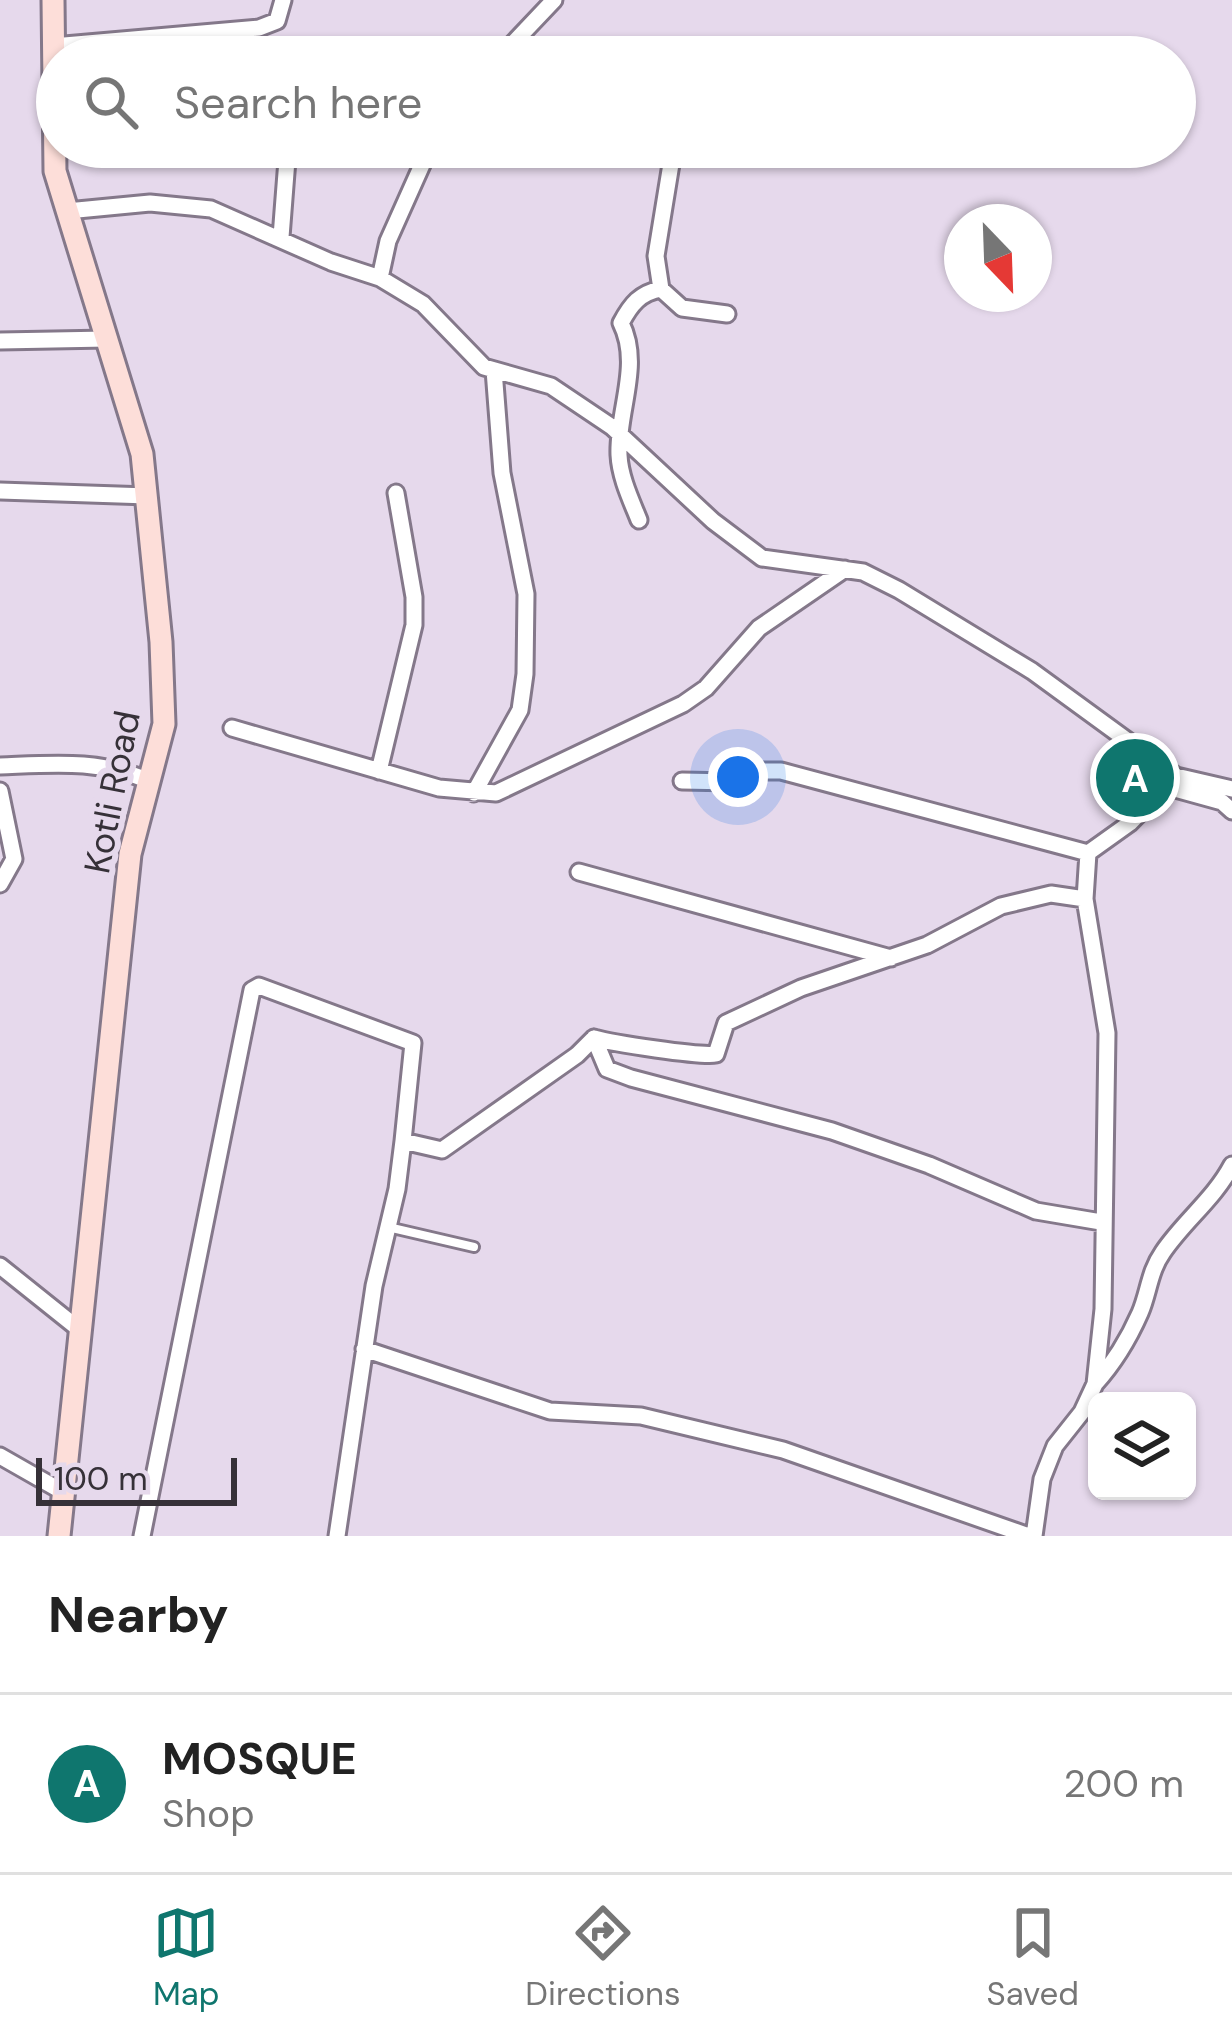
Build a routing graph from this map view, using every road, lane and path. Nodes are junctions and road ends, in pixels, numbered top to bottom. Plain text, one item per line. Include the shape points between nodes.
1 (53, 0) edge
2 (283, 0) edge
3 (554, 0) edge
4 (53, 36) edge
5 (161, 36) edge
6 (521, 36) edge
7 (55, 168) edge
8 (286, 168) edge
9 (421, 168) edge
10 (670, 168) edge
11 (67, 211) junction
12 (281, 238) junction
13 (380, 278) junction
14 (661, 289) junction
15 (728, 314) dead end
16 (106, 339) junction
17 (0, 341) edge
18 (494, 370) junction
19 (622, 436) junction
20 (0, 491) edge
21 (396, 493) dead end
22 (148, 496) junction
23 (639, 520) dead end
24 (845, 569) junction
25 (232, 728) dead end
26 (0, 766) edge
27 (379, 771) junction
28 (149, 781) junction
29 (682, 781) dead end
30 (1170, 781) junction
31 (1232, 789) edge
32 (0, 791) edge
33 (474, 793) junction
34 (1232, 811) edge
35 (1088, 853) junction
36 (579, 872) dead end
37 (0, 884) edge
38 (1085, 899) junction
39 (893, 958) junction
40 (594, 1038) junction
41 (403, 1141) junction
42 (1232, 1165) edge
43 (1101, 1222) junction
44 (388, 1228) junction
45 (474, 1247) dead end
46 (0, 1266) edge
47 (80, 1330) junction
48 (364, 1349) junction
49 (1095, 1384) junction
50 (0, 1456) edge
51 (63, 1492) junction
52 (59, 1536) edge
53 (142, 1536) edge
54 (337, 1536) edge
55 (1031, 1536) edge

1 - 4 main road, Kotli Road
2 - 5 street via 269,26
3 - 6 street
7 - 11 main road, Kotli Road
8 - 12 street
9 - 13 street
10 - 14 street via 656,256
11 - 12 street via 178,204
11 - 16 main road, Kotli Road
12 - 13 street
13 - 18 street via 423,304
14 - 15 street via 682,308
14 - 19 street via 633,302 621,323 631,365
16 - 17 street
16 - 22 main road, Kotli Road
18 - 19 street via 551,386
18 - 33 street via 502,473 526,594 526,674 520,710
19 - 23 street via 619,463
19 - 24 street via 762,558
20 - 22 street
21 - 27 street via 414,625
22 - 28 main road, Kotli Road via 164,724
24 - 30 street via 898,590 1032,671
24 - 33 street via 759,628 683,704 496,793
25 - 27 street
26 - 28 street via 85,764
27 - 33 street
28 - 47 main road, Kotli Road via 130,854
29 - 35 street via 733,782 771,769
30 - 31 street
30 - 34 street
30 - 35 street
32 - 37 street via 14,859
35 - 38 street
36 - 39 street
38 - 39 street via 1051,893 1001,906
38 - 43 street via 1107,1033
39 - 40 street via 725,1023 716,1054
40 - 41 street via 442,1150
40 - 43 street via 607,1069 832,1131 1036,1211
41 - 44 street
41 - 53 street via 413,1043 252,990
42 - 49 street via 1164,1250 1142,1310
43 - 49 street
44 - 45 lane
44 - 48 street
46 - 47 street
47 - 51 main road, Kotli Road
48 - 54 street
48 - 55 street via 550,1411 641,1416 783,1450
49 - 55 street via 1055,1446
50 - 51 street
51 - 52 main road, Kotli Road

